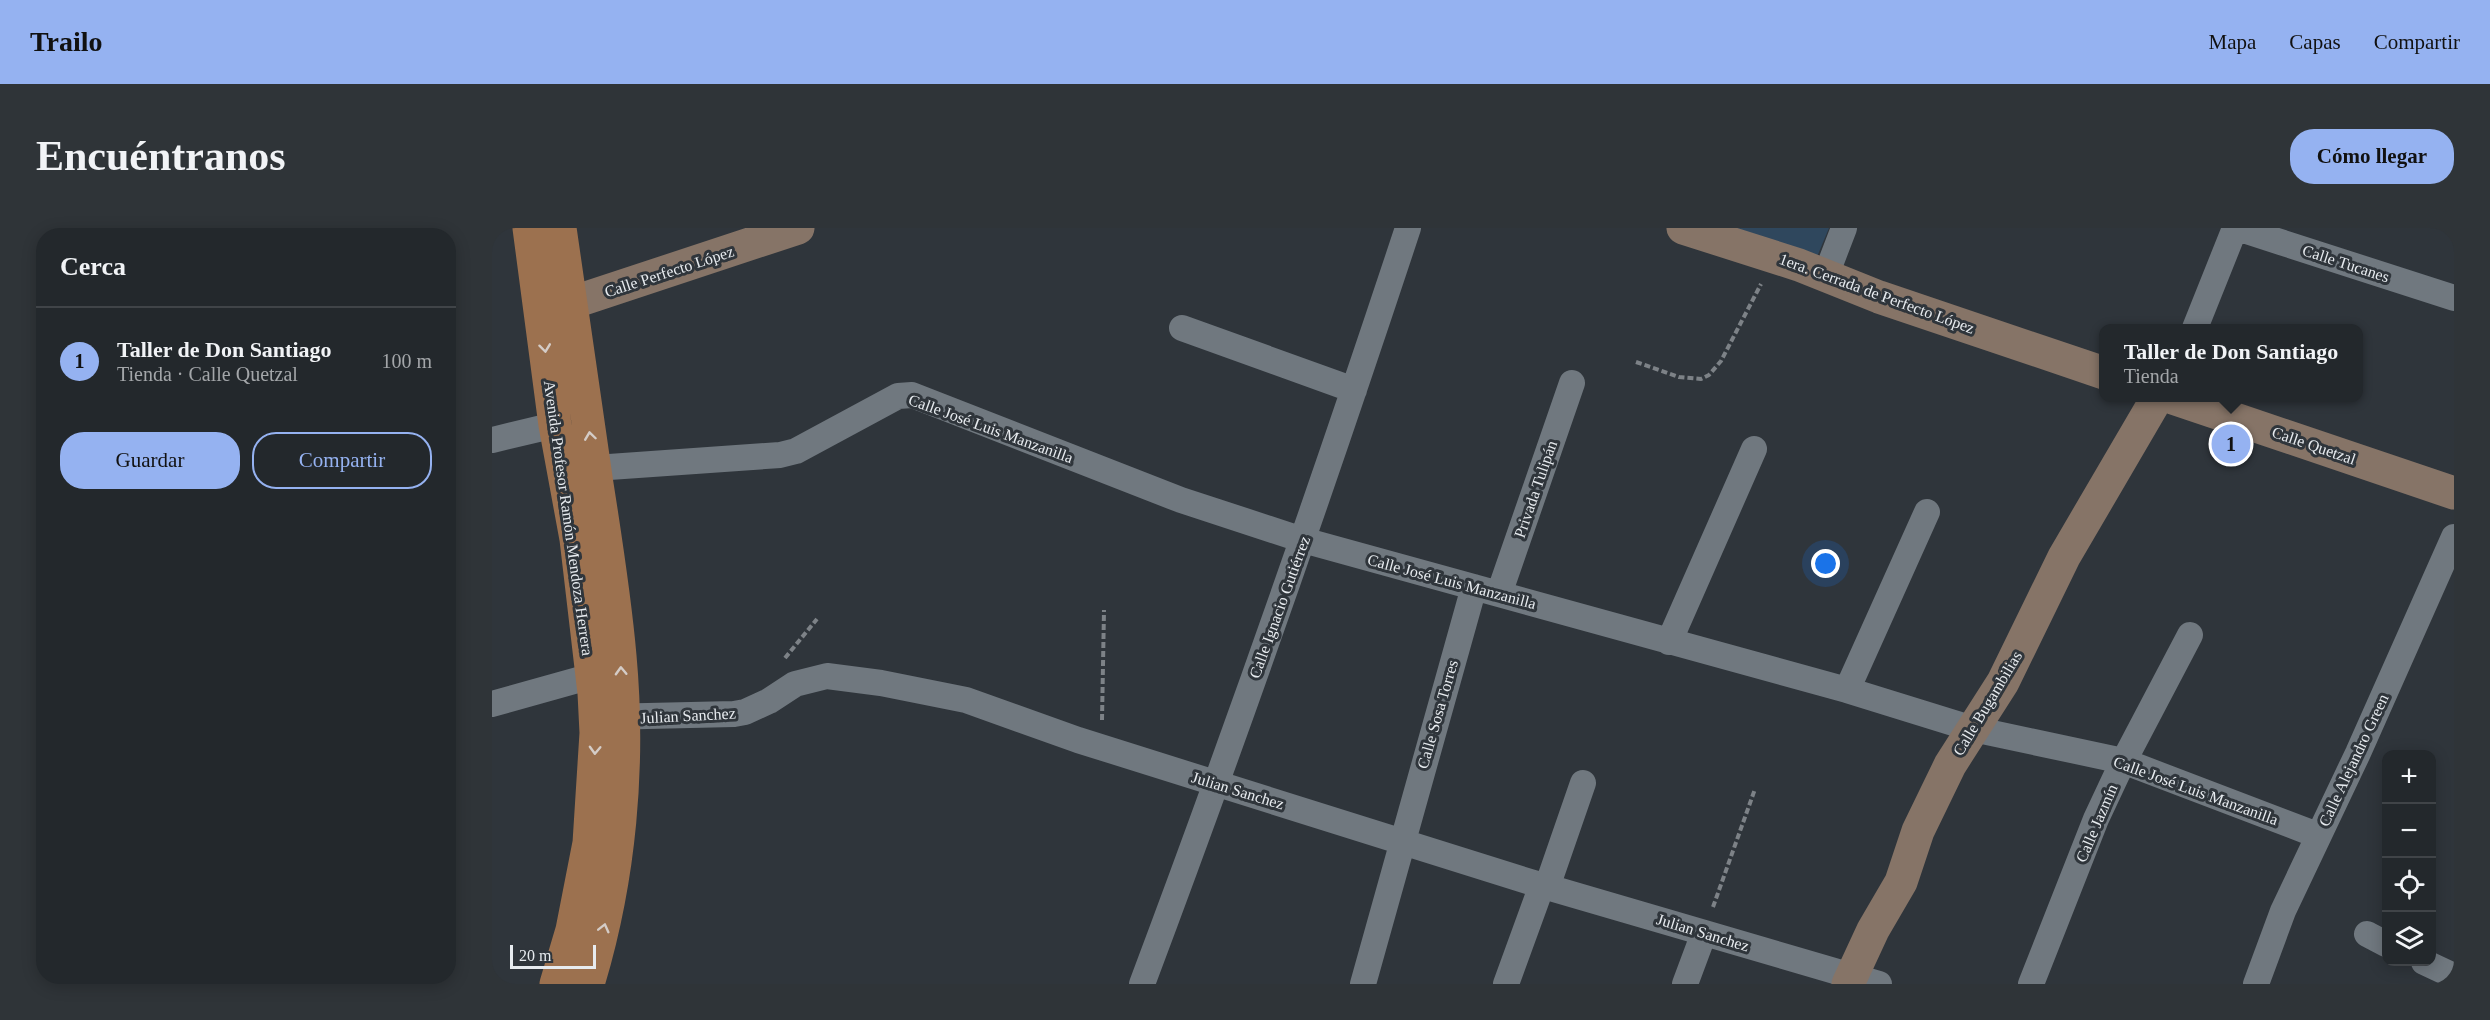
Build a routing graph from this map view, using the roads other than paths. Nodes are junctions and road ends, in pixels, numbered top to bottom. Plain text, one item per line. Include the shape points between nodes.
1 (529, 228) edge
2 (560, 228) edge
3 (798, 228) edge
4 (1408, 228) edge
5 (1683, 228) edge
6 (1844, 228) edge
7 (2236, 228) edge
8 (1826, 274) junction
9 (2454, 298) edge
10 (555, 306) junction
11 (2197, 324) edge
12 (1182, 328) dead end
13 (2099, 372) edge
14 (1572, 383) dead end
15 (1354, 390) junction
16 (2155, 402) edge
17 (2185, 402) edge
18 (555, 425) junction
19 (492, 440) edge
20 (1754, 448) dead end
21 (580, 471) junction
22 (2454, 493) edge
23 (1927, 512) dead end
24 (2454, 537) edge
25 (1303, 540) junction
26 (1474, 587) junction
27 (1499, 594) junction
28 (2190, 635) dead end
29 (1669, 642) junction
30 (592, 676) junction
31 (1848, 690) junction
32 (492, 704) edge
33 (609, 718) junction
34 (1973, 729) junction
35 (2123, 761) junction
36 (1216, 783) junction
37 (1582, 783) dead end
38 (2317, 835) junction
39 (1401, 841) junction
40 (1544, 886) junction
41 (1704, 933) junction
42 (2433, 966) edge
43 (2454, 976) edge
44 (1860, 981) edge
45 (556, 984) edge
46 (588, 984) edge
47 (1142, 984) edge
48 (1363, 984) edge
49 (1506, 984) edge
50 (1685, 984) edge
51 (2031, 984) edge
52 (2256, 984) edge

1 - 10 main road, Avenida Profesor Ramón Mendoza Herrera
2 - 10 main road, Avenida Profesor Ramón Mendoza Herrera
3 - 10 street, Calle Perfecto López
4 - 15 street, Calle Ignacio Gutiérrez
5 - 8 street, 1era. Cerrada de Perfecto López
6 - 8 street
7 - 9 street, Calle Tucanes
7 - 11 street
8 - 13 street, 1era. Cerrada de Perfecto López via 1879,297
10 -> 18 main road, Avenida Profesor Ramón Mendoza Herrera
21 -> 10 main road, Avenida Profesor Ramón Mendoza Herrera
12 - 15 street
14 - 27 street, Privada Tulipán
15 - 25 street, Calle Ignacio Gutiérrez
16 - 34 street, Calle Bugambilias via 2064,557 2003,682
17 - 22 street, Calle Quetzal
18 - 19 street
18 - 21 main road, Avenida Profesor Ramón Mendoza Herrera
20 - 29 street
21 - 25 street, Calle José Luis Manzanilla via 780,455 810,444 898,396 912,395 1181,500
21 - 30 main road, Avenida Profesor Ramón Mendoza Herrera via 576,539
33 -> 21 main road, Avenida Profesor Ramón Mendoza Herrera via 616,610
23 - 31 street
24 - 38 street, Calle Alejandro Green via 2358,753
25 - 26 street, Calle José Luis Manzanilla
25 - 36 street, Calle Ignacio Gutiérrez
26 - 27 street, Calle José Luis Manzanilla
26 - 39 street, Calle Sosa Torres
27 - 29 street, Calle José Luis Manzanilla
28 - 35 street, Calle Jazmín
29 - 31 street, Calle José Luis Manzanilla
30 - 32 street
30 - 33 main road, Avenida Profesor Ramón Mendoza Herrera
31 - 34 street, Calle José Luis Manzanilla
33 - 36 street, Julian Sanchez via 734,714 769,701 795,684 827,676 966,700
33 -> 45 main road, Avenida Profesor Ramón Mendoza Herrera via 594,774 589,843 572,930
46 -> 33 main road, Avenida Profesor Ramón Mendoza Herrera via 608,912 615,864
34 - 35 street, Calle José Luis Manzanilla
34 - 44 street, Calle Bugambilias via 1950,765 1918,831 1901,882 1873,930
35 - 38 street, Calle José Luis Manzanilla
35 - 51 street, Calle Jazmín
36 - 39 street, Julian Sanchez
36 - 47 street, Calle Ignacio Gutiérrez
37 - 40 street
38 - 52 street, Calle Alejandro Green
39 - 40 street, Julian Sanchez
39 - 48 street, Calle Sosa Torres
40 - 41 street, Julian Sanchez
40 - 49 street
41 - 44 street, Julian Sanchez
41 - 50 street
42 - 43 street

